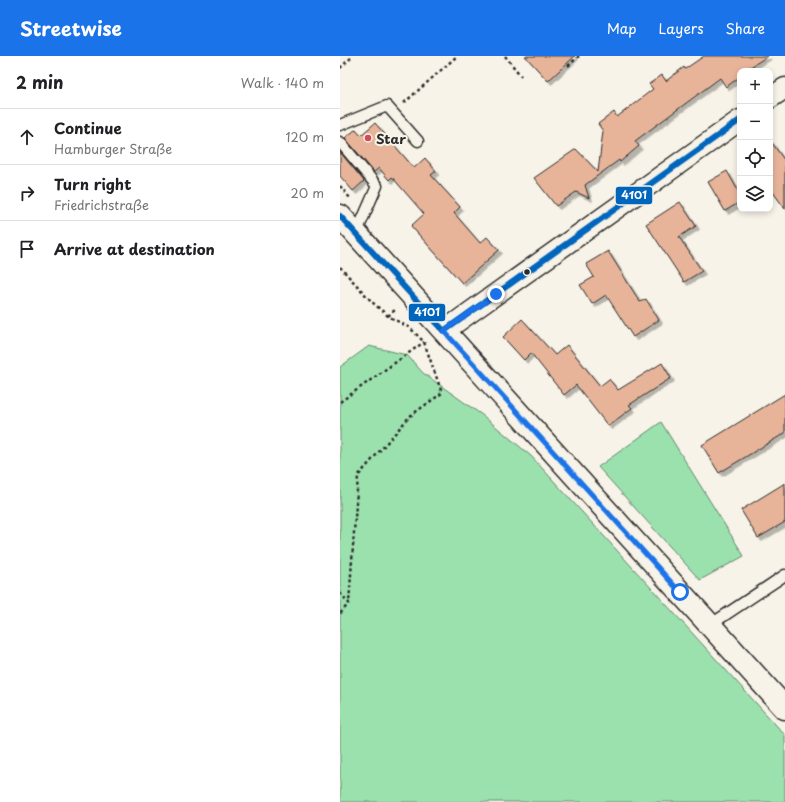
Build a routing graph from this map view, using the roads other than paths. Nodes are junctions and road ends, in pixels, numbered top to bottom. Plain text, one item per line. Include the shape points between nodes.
1 (785, 88) edge
2 (773, 96) edge
3 (737, 122) edge
4 (340, 125) edge
5 (418, 141) dead end
6 (340, 142) edge
7 (340, 216) edge
8 (356, 234) junction
9 (444, 331) junction
10 (785, 575) edge
11 (710, 625) junction
12 (785, 708) edge

1 - 2 street
3 - 9 street
4 - 5 lane via 387,106
6 - 8 lane via 378,186
7 - 8 main road
8 - 9 main road
9 - 11 main road
10 - 11 lane
11 - 12 main road

